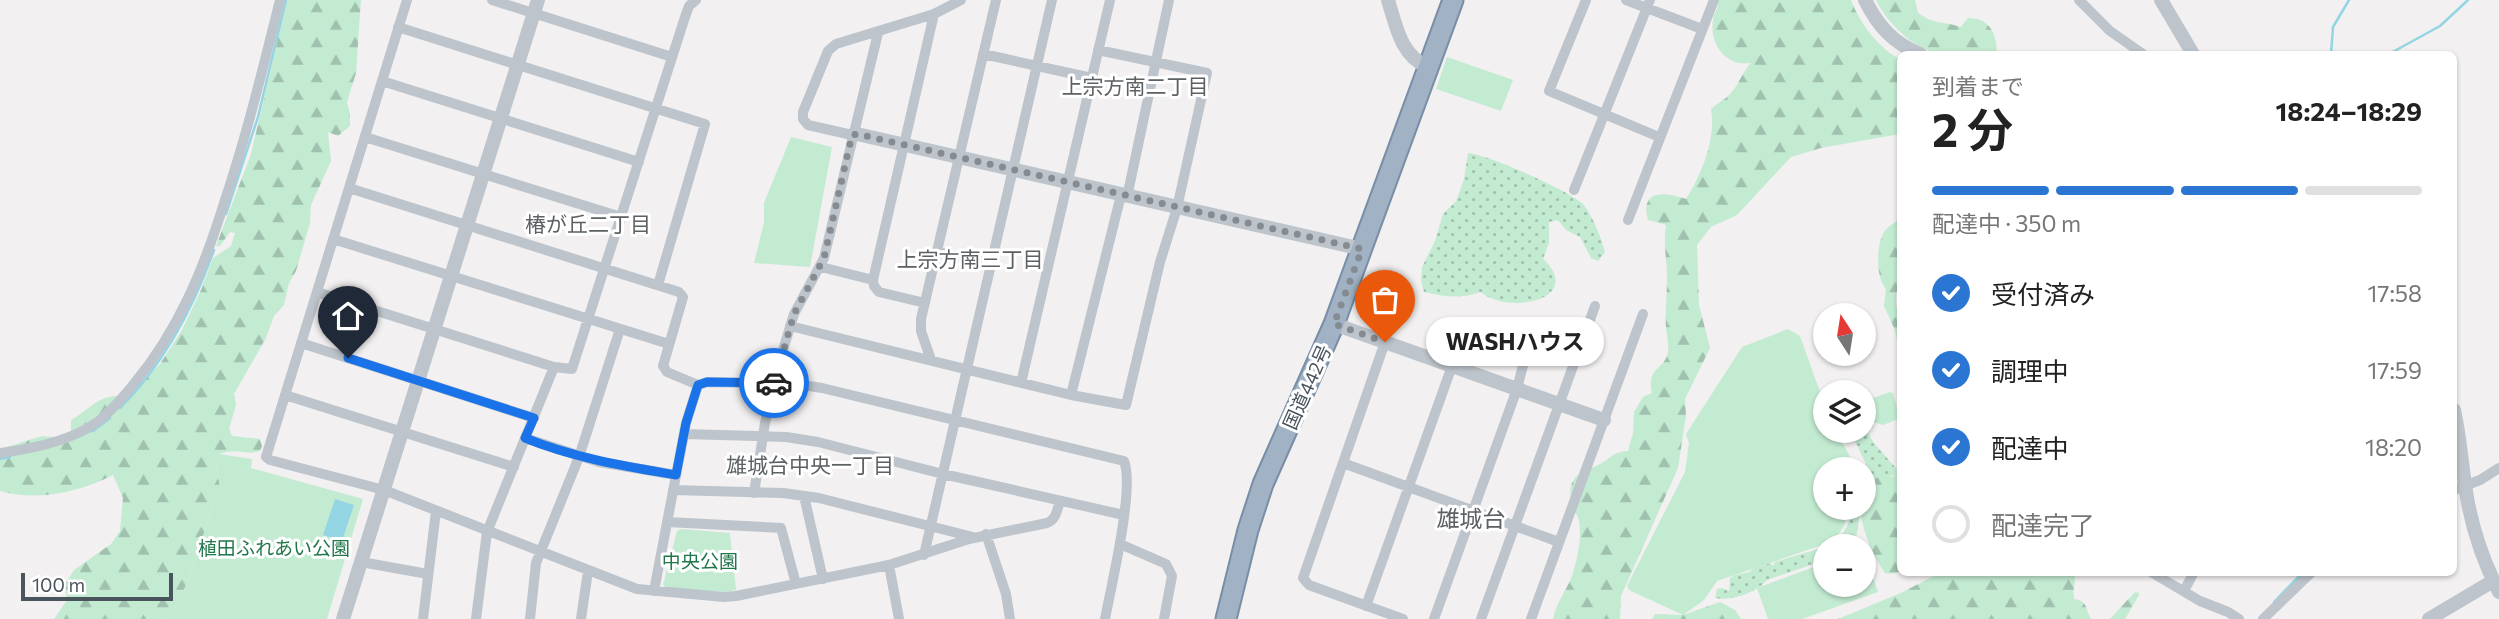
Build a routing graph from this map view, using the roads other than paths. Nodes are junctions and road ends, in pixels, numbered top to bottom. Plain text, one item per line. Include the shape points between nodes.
1 (280, 0) edge
2 (407, 0) edge
3 (492, 0) edge
4 (696, 0) edge
5 (961, 0) edge
6 (996, 0) edge
7 (1052, 0) edge
8 (1110, 0) edge
9 (1169, 0) edge
10 (1388, 0) edge
11 (1453, 0) edge
12 (1586, 0) edge
13 (1626, 0) edge
14 (1714, 0) edge
15 (1865, 0) edge
16 (2079, 0) edge
17 (2161, 0) edge
18 (1648, 4) edge
19 (536, 7) edge
20 (934, 14) junction
21 (398, 27) junction
22 (1702, 29) junction
23 (878, 33) junction
24 (1098, 50) junction
25 (1913, 51) edge
26 (2139, 51) edge
27 (2191, 51) edge
28 (983, 54) junction
29 (672, 57) junction
30 (1156, 62) junction
31 (518, 65) junction
32 (1037, 66) junction
33 (1428, 67) junction
34 (1092, 78) junction
35 (382, 80) junction
36 (656, 108) junction
37 (1604, 115) junction
38 (501, 118) junction
39 (852, 135) junction
40 (365, 137) junction
41 (1659, 137) junction
42 (904, 146) junction
43 (958, 159) junction
44 (639, 162) junction
45 (1012, 171) junction
46 (483, 174) junction
47 (1069, 184) junction
48 (349, 188) junction
49 (1574, 190) dead end
50 (1124, 196) junction
51 (1177, 208) junction
52 (621, 217) junction
53 (1628, 220) dead end
54 (467, 225) junction
55 (333, 239) junction
56 (1362, 249) junction
57 (937, 252) junction
58 (991, 263) junction
59 (821, 267) junction
60 (605, 268) junction
61 (451, 276) junction
62 (873, 280) junction
63 (658, 285) junction
64 (317, 292) junction
65 (925, 303) junction
66 (1595, 306) dead end
67 (1643, 314) dead end
68 (589, 319) junction
69 (1534, 322) dead end
70 (1334, 324) junction
71 (790, 326) junction
72 (620, 329) junction
73 (434, 330) junction
74 (1385, 342) junction
75 (301, 343) junction
76 (669, 344) junction
77 (931, 360) junction
78 (1452, 366) junction
79 (554, 367) junction
80 (967, 369) junction
81 (418, 380) junction
82 (775, 383) junction
83 (1021, 383) junction
84 (698, 385) junction
85 (1517, 389) junction
86 (285, 395) junction
87 (1071, 395) junction
88 (1559, 404) junction
89 (534, 418) junction
90 (1604, 419) junction
91 (955, 420) junction
92 (2457, 424) edge
93 (402, 432) junction
94 (684, 434) junction
95 (762, 436) junction
96 (525, 438) junction
97 (0, 453) edge
98 (579, 457) junction
99 (1343, 463) junction
100 (514, 467) junction
101 (2499, 468) edge
102 (943, 474) junction
103 (676, 475) junction
104 (1409, 487) junction
105 (2459, 488) edge
106 (384, 490) junction
107 (673, 491) junction
108 (754, 493) junction
109 (804, 496) junction
110 (1060, 501) junction
111 (436, 511) junction
112 (1473, 511) junction
113 (1124, 515) junction
114 (667, 522) junction
115 (931, 526) junction
116 (1515, 526) junction
117 (487, 532) junction
118 (986, 534) junction
119 (973, 537) junction
120 (1559, 542) junction
121 (1120, 544) junction
122 (541, 553) junction
123 (924, 555) junction
124 (361, 562) junction
125 (889, 565) junction
126 (588, 571) junction
127 (428, 574) junction
128 (2158, 576) edge
129 (2192, 576) edge
130 (2308, 576) edge
131 (823, 579) junction
132 (796, 584) junction
133 (2496, 586) edge
134 (654, 591) junction
135 (2184, 591) junction
136 (1366, 606) junction
137 (343, 619) edge
138 (423, 619) edge
139 (476, 619) edge
140 (530, 619) edge
141 (581, 619) edge
142 (899, 619) edge
143 (1010, 619) edge
144 (1105, 619) edge
145 (1164, 619) edge
146 (1226, 619) edge
147 (1403, 619) edge
148 (1434, 619) edge
149 (1482, 619) edge
150 (1531, 619) edge
151 (2239, 619) edge
152 (2263, 619) edge
153 (2429, 619) edge

1 - 97 street via 256,102 211,244 191,295 161,349 98,422 64,438
2 - 21 street
3 - 19 street
4 - 29 street via 687,12
5 - 20 street
6 - 28 street
7 - 32 street
8 - 24 street
9 - 30 street
10 - 33 street via 1402,42 1413,58
11 - 33 highway, 国道442号
12 - 37 street via 1549,91
13 - 18 street
14 - 22 street
15 - 25 street via 1890,37
16 - 26 street
17 - 27 street
18 - 22 street
18 - 37 street
19 - 29 street
19 - 31 street
20 - 23 street
20 - 42 street
21 - 31 street
21 - 35 street
22 - 41 street
23 - 39 street
23 - 39 street via 832,47 803,112 807,125
24 - 30 street
24 - 34 street
28 - 32 street
28 - 43 street
29 - 36 street
30 - 50 street
30 - 51 street via 1207,73
31 - 36 street
31 - 38 street
32 - 34 street
32 - 45 street
33 - 56 highway, 国道442号
34 - 47 street
35 - 38 street
35 - 40 street
36 - 44 street
36 - 63 street via 705,124
37 - 41 street
37 - 49 street
38 - 44 street
38 - 46 street
39 - 42 street
39 - 59 street
40 - 46 street
40 - 48 street
41 - 53 street
42 - 43 street
42 - 62 street
43 - 45 street
43 - 57 street
44 - 52 street
45 - 47 street
45 - 58 street
46 - 52 street
46 - 54 street
47 - 50 street
47 - 83 street
48 - 54 street
48 - 55 street
50 - 51 street
50 - 87 street
51 - 56 street
51 - 87 street via 1129,401 1123,406
52 - 60 street
54 - 60 street
54 - 61 street
55 - 61 street
55 - 64 street
56 - 70 highway, 国道442号
57 - 58 street
57 - 65 street
58 - 80 street
59 - 62 street
59 - 71 street
60 - 63 street
60 - 68 street
61 - 68 street
61 - 73 street
62 - 65 street via 879,292
63 - 76 street via 683,297
64 - 73 street
64 - 75 street
65 - 77 street via 921,326
66 - 88 street
67 - 90 street
68 - 72 street
68 - 79 street via 574,366 566,370
69 - 85 street
70 - 74 street
70 - 146 highway, 国道442号 via 1264,484
71 - 77 street
71 - 82 street
72 - 76 street
72 - 98 street
73 - 79 street
73 - 81 street
74 - 78 street
74 - 99 street
75 - 81 street
75 - 86 street
76 - 84 street via 663,366 667,372
77 - 80 street
78 - 85 street
78 - 104 street
79 - 89 street
80 - 83 street
80 - 91 street
81 - 89 street
81 - 93 street
82 - 84 street
82 - 91 street via 807,384
82 - 95 street
83 - 87 street
84 - 94 street
85 - 88 street
85 - 112 street
86 - 93 street
86 - 106 street via 266,457
88 - 90 street
88 - 116 street
89 - 96 street
90 - 120 street
91 - 102 street
91 - 113 street via 1124,461
92 - 105 street
93 - 100 street
93 - 106 street
94 - 95 street
94 - 103 street
95 - 102 street via 818,442
95 - 108 street
96 - 98 street
96 - 100 street
98 - 103 street
98 - 122 street
99 - 104 street
99 - 136 street via 1303,580
100 - 117 street
101 - 105 street
102 - 110 street
102 - 115 street
103 - 107 street
104 - 112 street
104 - 136 street
105 - 133 street
106 - 111 street
106 - 124 street
107 - 108 street
107 - 114 street
108 - 109 street
109 - 115 street
109 - 131 street
110 - 113 street
110 - 118 street via 1051,522
111 - 117 street
111 - 127 street
112 - 116 street
112 - 148 street
113 - 121 street
114 - 132 street via 781,528
114 - 134 street
115 - 119 street
115 - 123 street
116 - 120 street
116 - 149 street
117 - 122 street
117 - 139 street
118 - 119 street
118 - 143 street
119 - 123 street
120 - 150 street
121 - 144 street
121 - 145 street via 1171,569
122 - 126 street
122 - 140 street
123 - 125 street
124 - 127 street
124 - 137 street
125 - 131 street
125 - 142 street
126 - 134 street
126 - 141 street
127 - 138 street
128 - 135 street
129 - 135 street
130 - 152 street
131 - 132 street
132 - 134 street via 736,596
133 - 153 street
135 - 151 street
136 - 147 street

